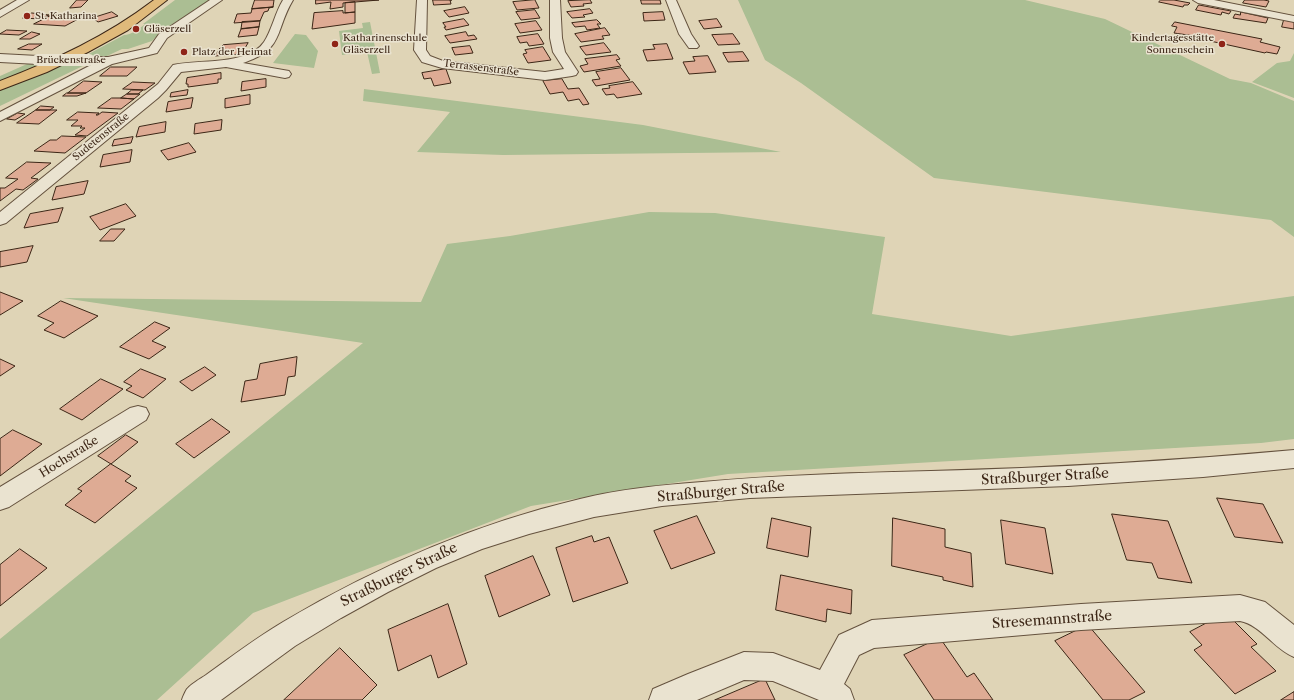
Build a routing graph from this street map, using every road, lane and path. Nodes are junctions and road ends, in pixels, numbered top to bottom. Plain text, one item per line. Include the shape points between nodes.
1 (24, 0) edge
2 (161, 0) edge
3 (217, 0) edge
4 (288, 0) edge
5 (422, 0) edge
6 (555, 0) edge
7 (671, 0) edge
8 (1198, 0) edge
9 (0, 14) edge
10 (1294, 19) edge
11 (693, 46) dead end
12 (154, 51) junction
13 (0, 58) edge
14 (108, 61) junction
15 (226, 63) junction
16 (177, 68) junction
17 (286, 74) dead end
18 (0, 86) edge
19 (19, 107) junction
20 (0, 109) edge
21 (0, 117) edge
22 (0, 220) edge
23 (138, 414) dead end
24 (1294, 459) edge
25 (0, 500) edge
26 (1294, 643) edge
27 (833, 694) edge
28 (197, 700) edge
29 (664, 700) edge

1 - 9 street
2 - 18 main road via 128,25 94,45
3 - 12 street via 163,36
4 - 15 street via 267,46 251,56
5 - 6 street, Terrassenstraße via 420,50 426,59 442,64 545,76 572,72 559,52
7 - 11 street via 685,34
8 - 10 street
12 - 14 street, Brückenstraße
12 - 16 street
13 - 14 street, Brückenstraße, bridge
14 - 19 street
15 - 16 street
15 - 17 street
16 - 22 street, Sudetenstraße via 153,95
19 - 20 street
19 - 21 street
23 - 25 street, Hochstraße
24 - 28 street, Straßburger Straße via 1134,473 770,487 667,496 583,509 538,520 423,560 325,612 272,646
26 - 27 street, Stresemannstraße via 1255,611 1240,608 1081,617 872,634 849,645
27 - 29 street, Stresemannstraße via 773,667 744,666

